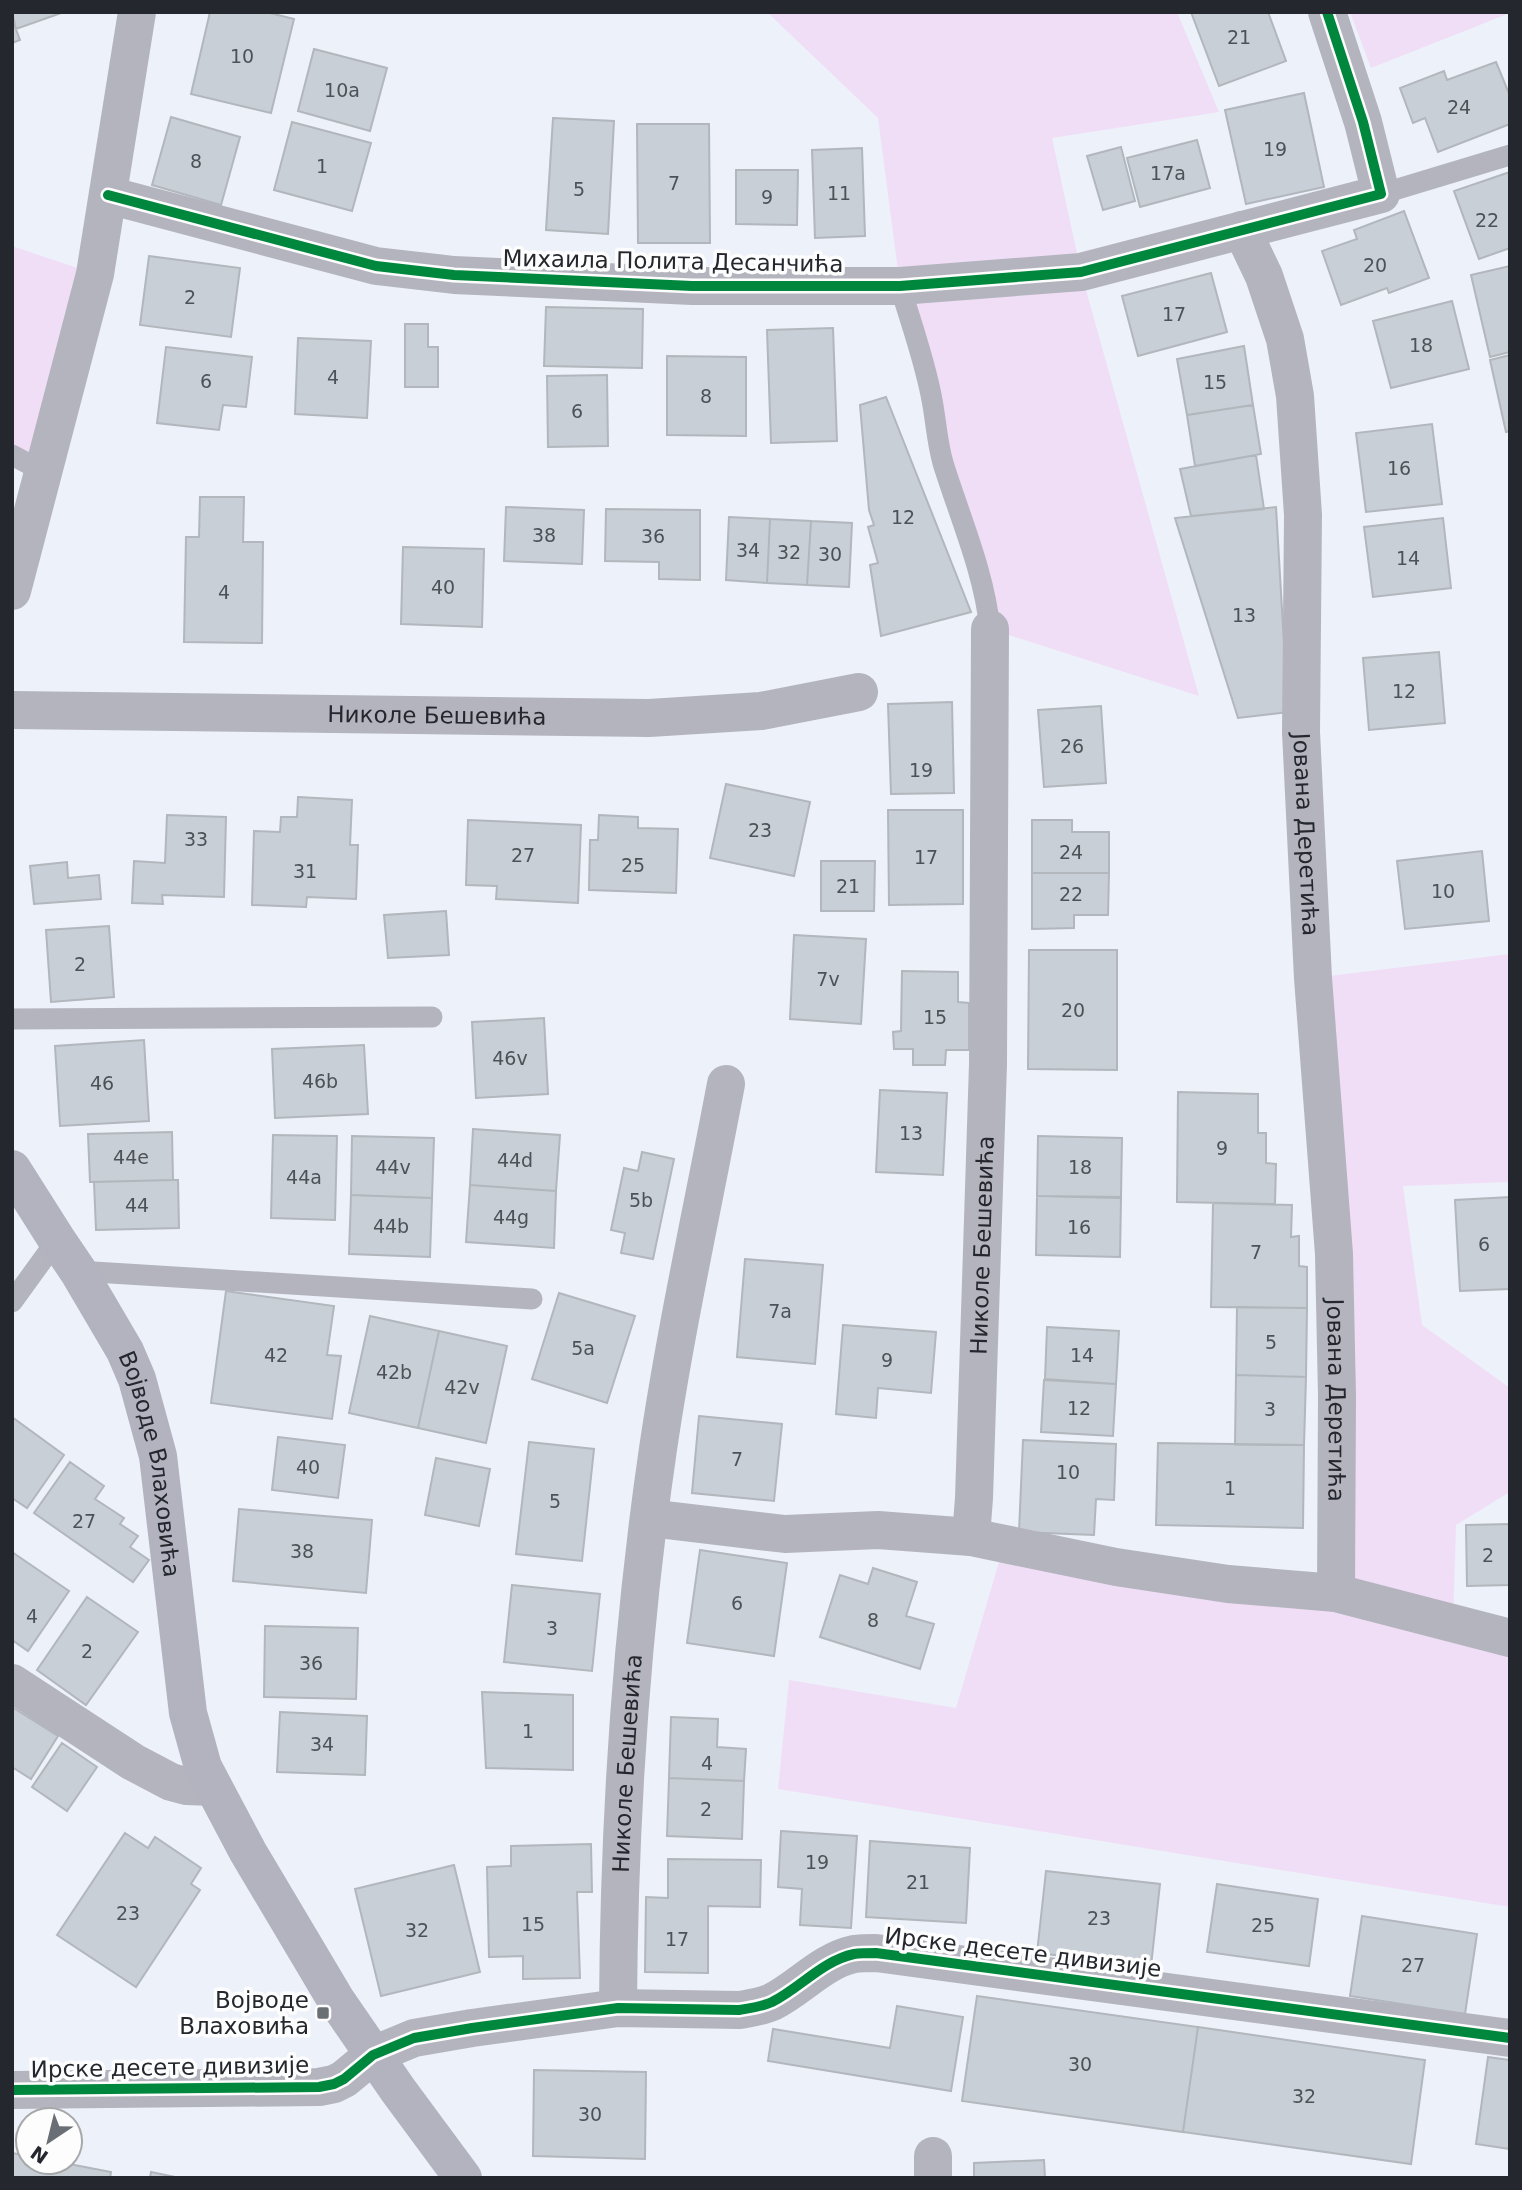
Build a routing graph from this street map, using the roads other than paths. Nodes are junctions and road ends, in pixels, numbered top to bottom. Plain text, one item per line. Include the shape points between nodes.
1 (137, 12) edge
2 (1327, 12) edge
3 (1510, 155) edge
4 (1381, 194) junction
5 (107, 195) junction
6 (1242, 230) junction
7 (900, 286) junction
8 (27, 463) edge
9 (12, 591) edge
10 (990, 629) joint
11 (859, 692) dead end
12 (12, 710) edge
13 (432, 1017) dead end
14 (12, 1019) edge
15 (726, 1084) dead end
16 (12, 1169) edge
17 (57, 1240) junction
18 (78, 1271) junction
19 (532, 1299) dead end
20 (12, 1302) edge
21 (649, 1518) junction
22 (971, 1537) junction
23 (1336, 1593) junction
24 (1510, 1638) edge
25 (12, 1683) edge
26 (213, 1787) junction
27 (618, 2008) junction
28 (1510, 2038) edge
29 (373, 2056) junction
30 (12, 2090) edge
31 (463, 2178) edge

1 - 5 street
2 - 4 street
3 - 4 lane
4 - 6 street
5 - 7 street, Михаила Полита Десанчића via 376,265 454,275 692,286
5 - 8 street via 95,274
6 - 7 street, Михаила Полита Десанчића via 1081,272
6 - 23 street, Јована Деретића via 1264,276 1285,339 1296,396 1303,515 1301,732 1313,978 1334,1254
7 - 10 lane via 932,401 942,460 987,600
8 - 9 street
10 - 22 street, Николе Бешевића via 988,1064
11 - 12 street, Николе Бешевића via 761,711 649,718
13 - 14 lane
15 - 21 street, Николе Бешевића
16 - 17 street, Војводе Влаховића
17 - 18 street, Војводе Влаховића
17 - 20 lane
18 - 19 lane
18 - 26 street, Војводе Влаховића via 125,1351 152,1433 163,1487 188,1713
21 - 22 street via 785,1534 878,1530
21 - 27 street, Николе Бешевића via 629,1710
22 - 23 street via 1116,1567 1228,1584
23 - 24 street
25 - 26 street via 171,1782
26 - 29 street, Војводе Влаховића via 289,1923
27 - 28 street, Ирске десете дивизије via 758,2007 836,1961 876,1953
27 - 29 street, Ирске десете дивизије via 414,2038
29 - 30 street, Ирске десете дивизије via 344,2079 319,2087
29 - 31 street, Војводе Влаховића

